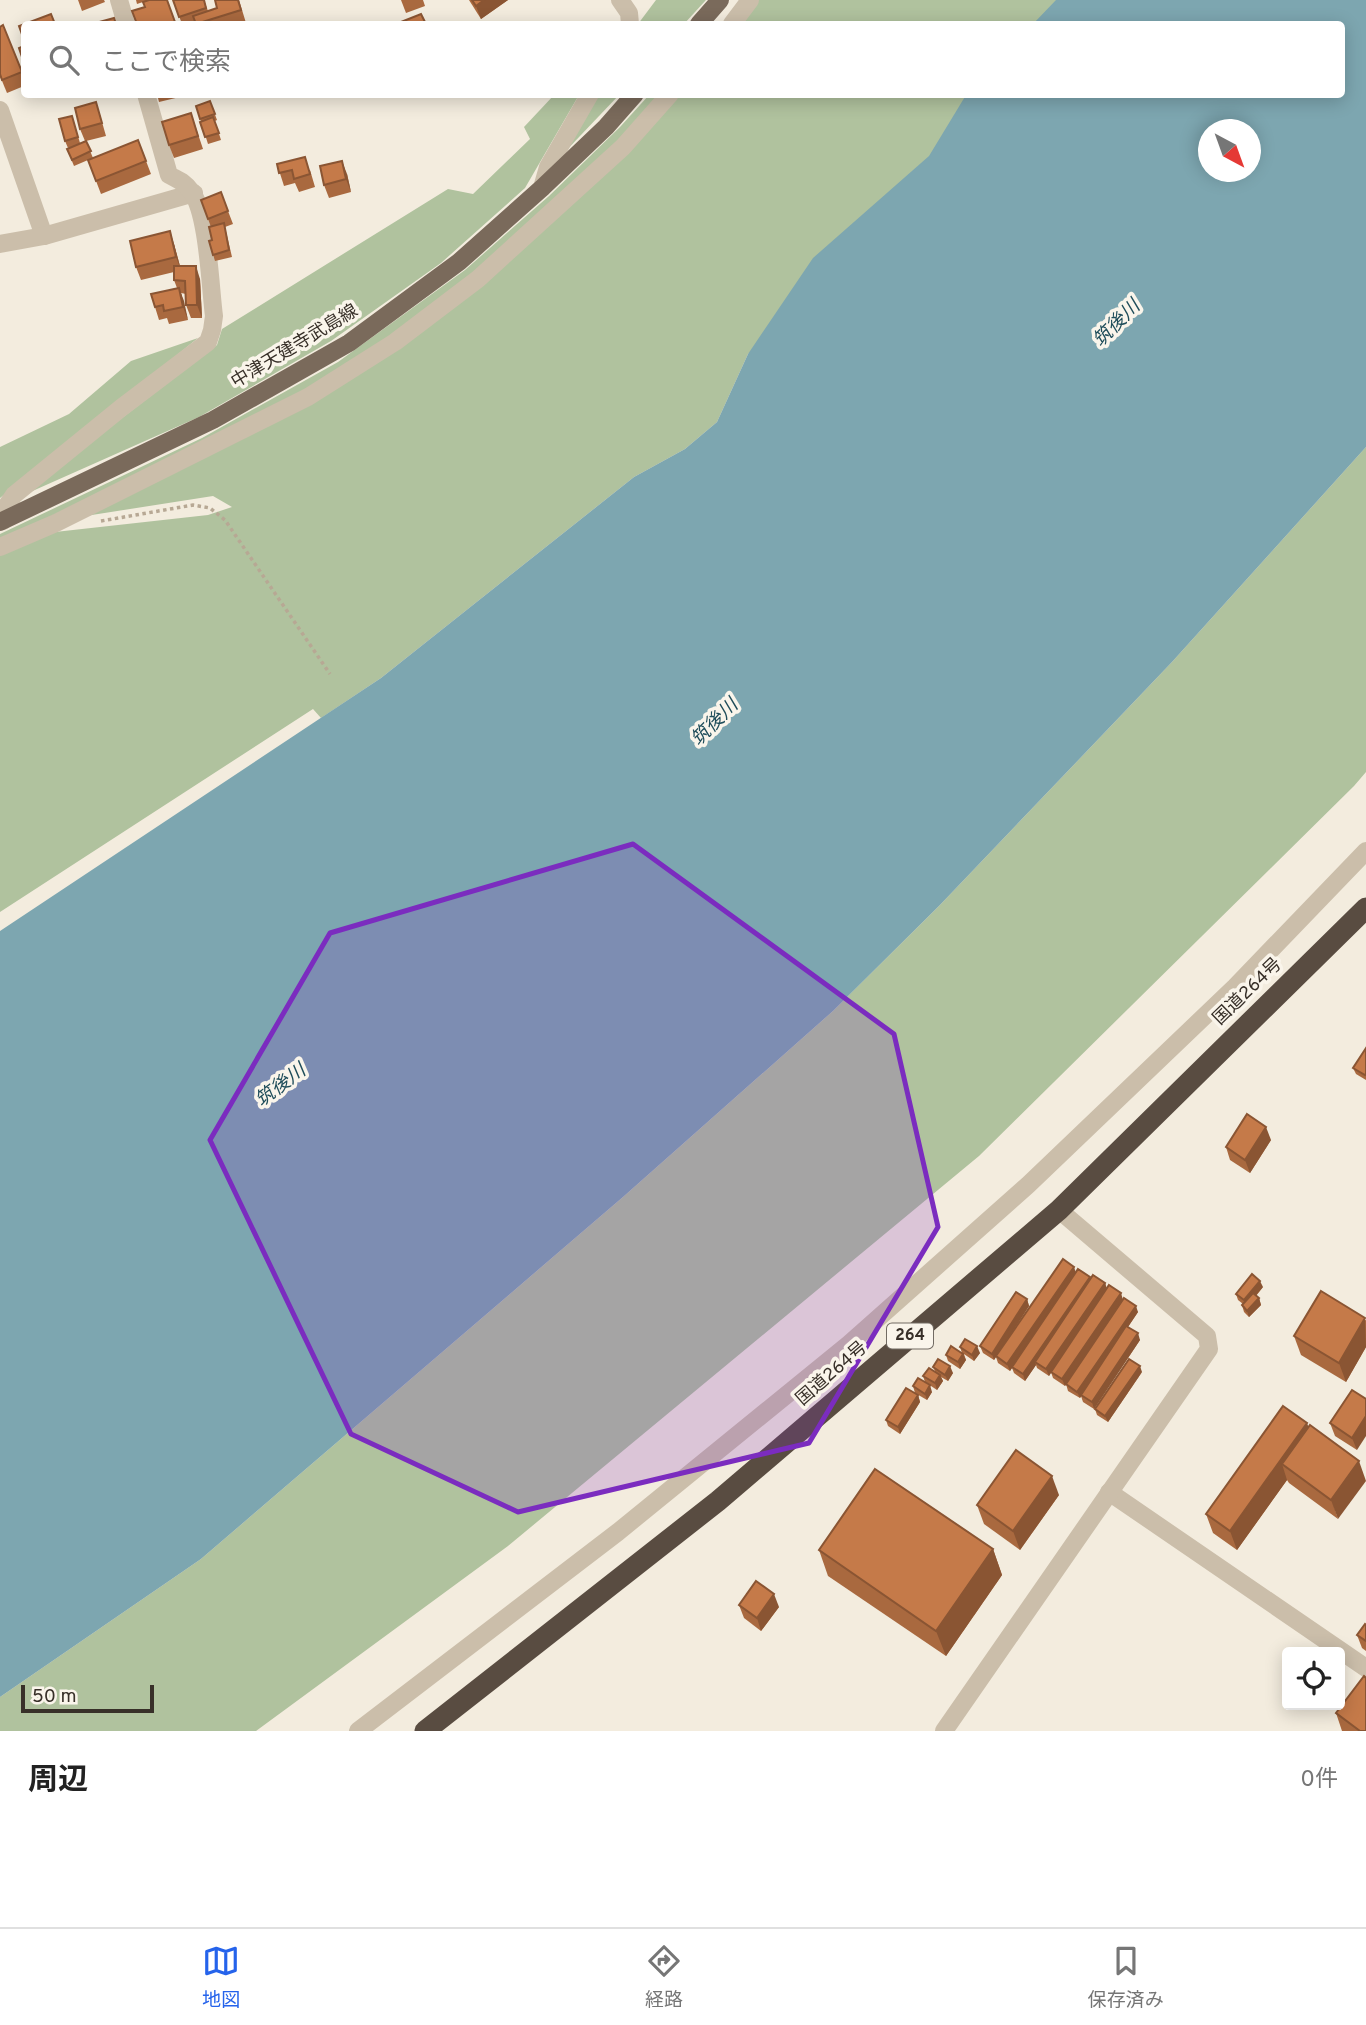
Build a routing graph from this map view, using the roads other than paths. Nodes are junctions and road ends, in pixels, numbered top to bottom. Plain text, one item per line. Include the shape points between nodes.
1 (119, 0) edge
2 (620, 0) edge
3 (720, 0) edge
4 (750, 0) edge
5 (125, 21) edge
6 (630, 21) edge
7 (702, 21) edge
8 (734, 21) edge
9 (147, 98) edge
10 (588, 98) edge
11 (631, 98) edge
12 (666, 98) edge
13 (0, 110) edge
14 (542, 188) junction
15 (194, 193) junction
16 (44, 236) junction
17 (0, 244) edge
18 (1, 521) edge
19 (0, 547) edge
20 (1366, 851) edge
21 (1366, 908) edge
22 (1059, 1210) junction
23 (1109, 1492) junction
24 (1366, 1668) edge
25 (953, 1728) edge
26 (358, 1731) edge
27 (425, 1731) edge

1 - 5 street
2 - 6 street
3 - 7 main road
4 - 8 street
9 - 15 street via 169,175
10 - 14 street via 548,167
11 - 14 main road, 中津天建寺武島線
12 - 19 street via 623,147 487,270 395,342 308,397
13 - 16 street
14 - 18 main road, 中津天建寺武島線 via 459,262 349,343 213,420
15 - 16 street
15 - 18 street via 203,220 214,316 208,342 14,495
16 - 17 street
20 - 26 street via 1235,987 1038,1175 849,1344 618,1532
21 - 22 highway, 国道264号 / 264
22 - 23 street via 1207,1336 1209,1349
22 - 27 highway, 国道264号 / 264 via 718,1501
23 - 24 street
23 - 25 street

